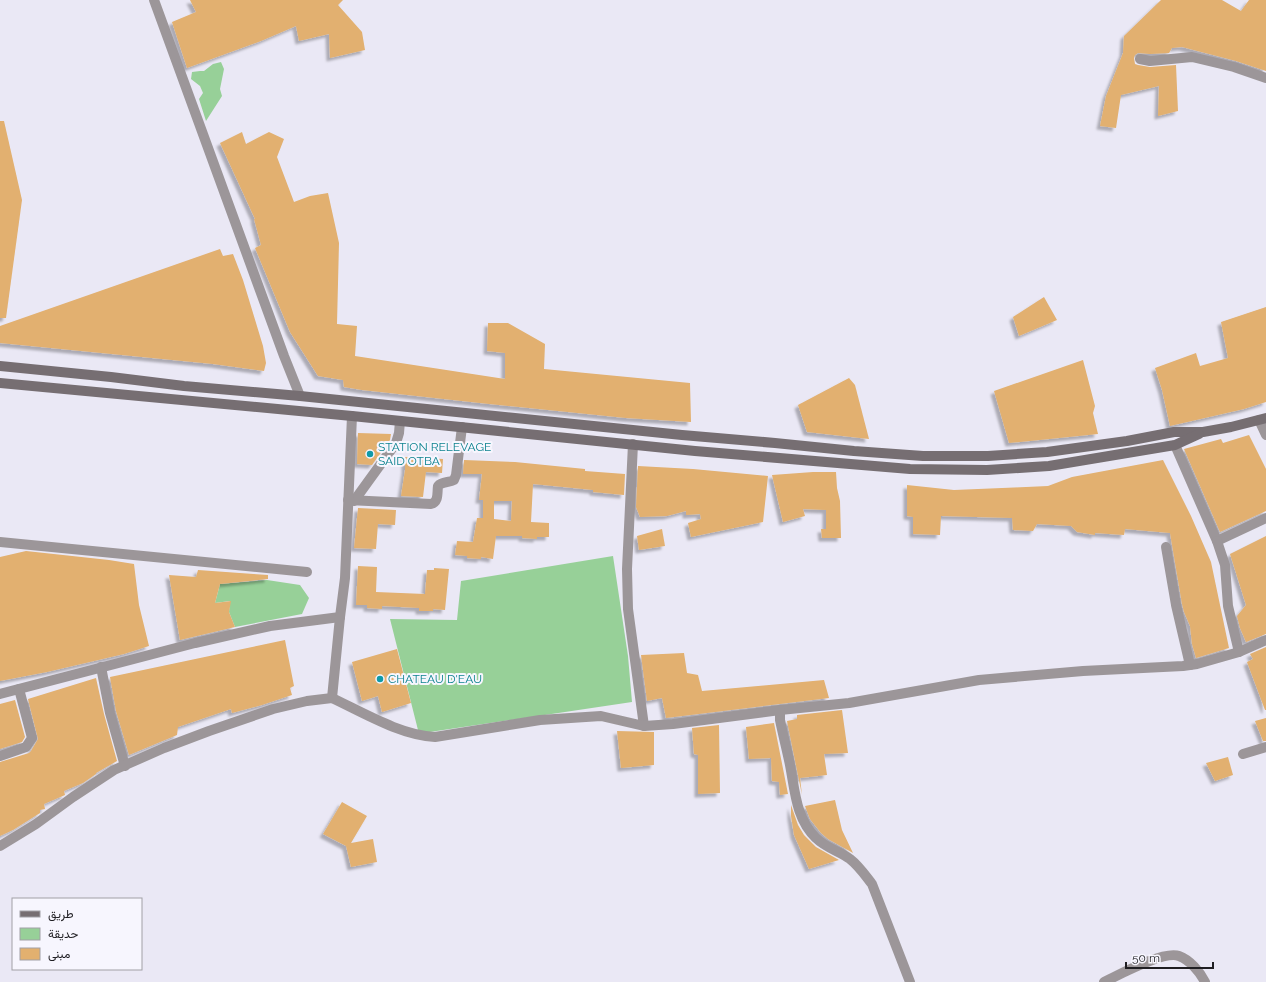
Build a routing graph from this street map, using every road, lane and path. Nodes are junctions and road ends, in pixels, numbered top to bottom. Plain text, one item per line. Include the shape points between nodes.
1 (154, 0) edge
2 (1140, 59) dead end
3 (1266, 78) edge
4 (0, 366) edge
5 (0, 384) edge
6 (300, 396) junction
7 (352, 416) junction
8 (1263, 419) edge
9 (400, 421) junction
10 (462, 427) junction
11 (1203, 432) junction
12 (1266, 435) edge
13 (633, 444) junction
14 (1174, 445) junction
15 (351, 501) junction
16 (1266, 518) edge
17 (1217, 540) junction
18 (0, 542) edge
19 (1166, 547) dead end
20 (307, 572) dead end
21 (340, 617) junction
22 (1266, 640) edge
23 (1239, 652) junction
24 (1190, 665) junction
25 (101, 667) junction
26 (19, 689) junction
27 (0, 694) edge
28 (332, 698) junction
29 (780, 710) junction
30 (644, 726) junction
31 (1266, 747) edge
32 (1243, 754) dead end
33 (0, 756) edge
34 (125, 766) junction
35 (0, 846) edge
36 (910, 982) edge
37 (1104, 982) edge
38 (1205, 982) edge

1 - 6 street
2 - 3 street via 1150,61 1192,57
4 - 6 main road
5 - 7 main road
6 - 11 main road via 854,452 923,456 988,456 1047,452 1174,432
7 - 9 main road
7 - 15 street
8 - 11 main road
8 - 12 street
9 - 10 main road
9 - 15 street via 396,443
10 - 13 main road
10 - 15 street via 456,475 451,482 440,483 435,503
11 - 14 main road
13 - 14 main road via 936,470 1049,466
13 - 30 street via 627,569 628,609
14 - 17 street
15 - 21 street
16 - 17 street
17 - 23 street via 1225,565 1228,606
18 - 20 street
19 - 24 street
21 - 25 street via 270,626
21 - 28 street
22 - 23 street
23 - 24 street
24 - 29 street via 979,680 848,703
25 - 26 street
25 - 34 street via 110,713
26 - 27 street
26 - 33 street via 32,738 26,747
28 - 30 street via 422,736 435,737 540,720 601,716
28 - 34 street via 273,709 209,730
29 - 30 street
29 - 36 street via 798,808 806,826 816,839 849,858 872,884
31 - 32 street
34 - 35 street via 108,774
37 - 38 street via 1151,960 1167,955 1178,955 1191,964

